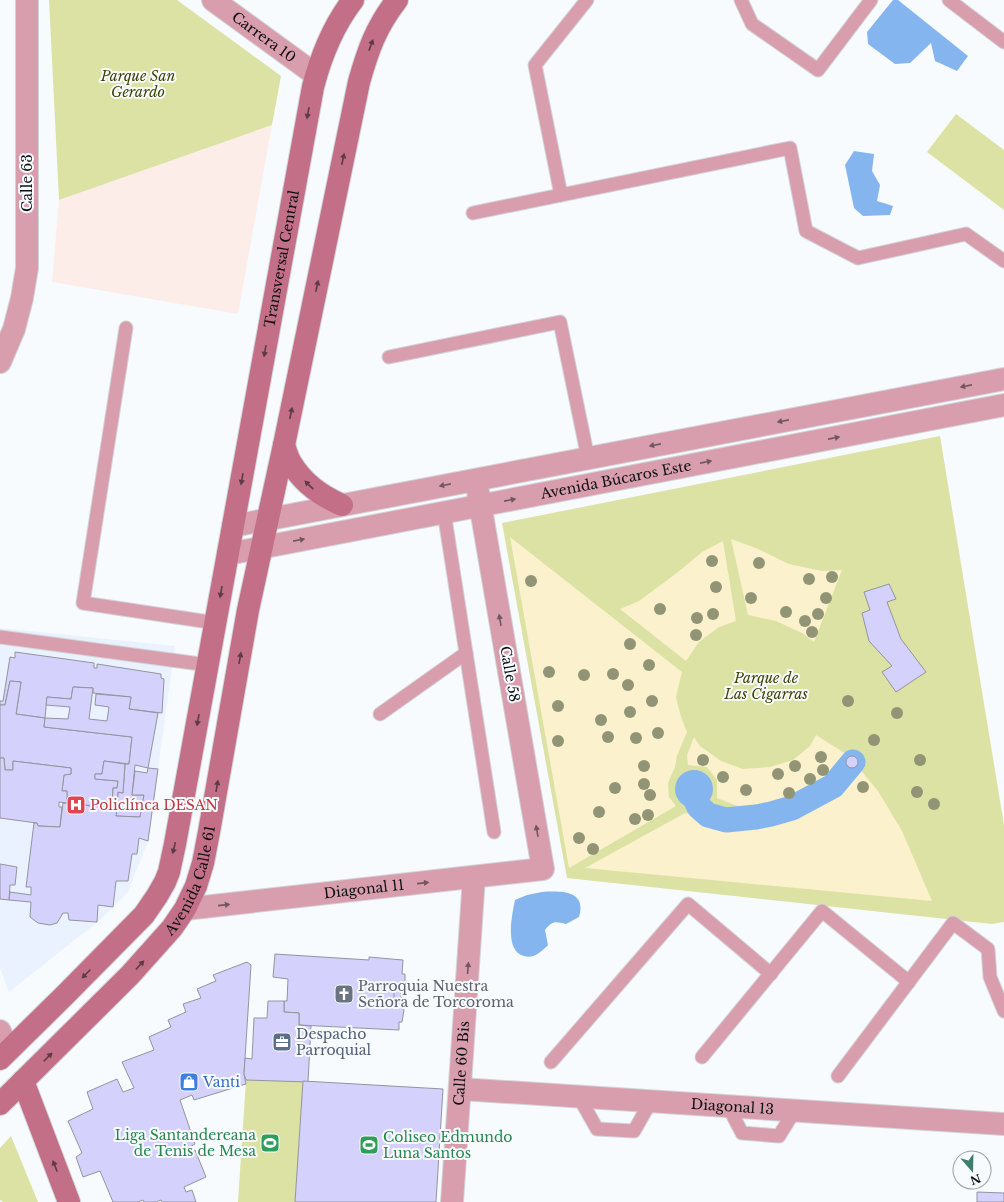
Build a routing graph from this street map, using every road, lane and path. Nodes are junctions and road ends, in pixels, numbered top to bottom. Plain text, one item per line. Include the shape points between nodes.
1 (27, 0) edge
2 (213, 0) edge
3 (353, 0) edge
4 (397, 0) edge
5 (587, 0) edge
6 (742, 0) edge
7 (871, 0) edge
8 (949, 0) edge
9 (1004, 42) edge
10 (316, 75) junction
11 (561, 195) junction
12 (473, 213) dead end
13 (1004, 261) edge
14 (126, 328) dead end
15 (389, 357) dead end
16 (0, 362) edge
17 (1004, 379) edge
18 (1004, 405) edge
19 (284, 445) junction
20 (588, 458) junction
21 (476, 480) junction
22 (342, 505) junction
23 (481, 506) junction
24 (444, 512) junction
25 (267, 520) junction
26 (233, 526) junction
27 (261, 547) junction
28 (228, 554) junction
29 (216, 623) junction
30 (0, 637) edge
31 (466, 653) junction
32 (208, 664) junction
33 (380, 714) dead end
34 (494, 832) dead end
35 (543, 869) joint
36 (474, 877) junction
37 (185, 909) junction
38 (771, 974) junction
39 (908, 982) junction
40 (1004, 1011) edge
41 (0, 1031) edge
42 (4, 1055) edge
43 (702, 1058) dead end
44 (551, 1062) dead end
45 (838, 1076) dead end
46 (23, 1081) junction
47 (460, 1089) junction
48 (579, 1096) junction
49 (651, 1101) junction
50 (0, 1104) edge
51 (1004, 1124) edge
52 (69, 1202) edge
53 (452, 1202) edge

1 - 16 street, Calle 63 via 27,268 14,329
2 - 10 street, Carrera 10
3 - 10 main road, Transversal Central via 334,30
19 -> 4 main road via 359,82 374,37
5 - 11 lane via 535,65
6 - 7 lane via 752,24 818,70
8 - 9 lane
10 -> 26 main road, Transversal Central
11 - 12 lane
11 - 13 lane via 790,148 806,231 858,258 966,234
14 - 29 lane via 83,603
15 - 20 lane via 560,322
17 -> 20 street, Avenida Búcaros Este
23 -> 18 street, Avenida Búcaros Este
22 -> 19 main road via 327,499 302,478 291,463
19 - 25 main road
20 - 21 street, Avenida Búcaros Este
21 -> 22 street, Avenida Búcaros Este
21 - 23 street, Calle 58
22 - 25 street, Avenida Búcaros Este
23 - 24 street, Avenida Búcaros Este
35 -> 23 street, Calle 58
27 -> 24 street, Avenida Búcaros Este
24 - 31 lane
25 - 26 street, Avenida Búcaros Este
25 - 27 main road, Avenida Calle 61
26 - 28 main road, Avenida Calle 61
27 - 28 street, Avenida Búcaros Este
37 -> 27 main road, Avenida Calle 61 via 203,863
28 -> 29 main road, Avenida Calle 61
29 - 32 main road, Avenida Calle 61
30 - 32 lane
31 - 33 lane
31 - 34 lane
32 -> 42 main road, Avenida Calle 61 via 169,872 157,896 144,915
35 - 36 street, Diagonal 11
37 -> 36 street, Diagonal 11
47 -> 36 street, Calle 60 Bis
46 -> 37 main road, Avenida Calle 61 via 130,975 172,928
38 - 39 lane via 822,911
38 - 43 lane
38 - 44 lane via 688,904
39 - 40 lane via 953,923 988,949 990,977
39 - 45 lane
41 - 42 street
46 - 50 main road, Avenida Calle 61
52 -> 46 main road
47 - 48 street, Diagonal 13
47 - 53 street, Calle 60 Bis
48 - 49 street, Diagonal 13
48 - 49 lane via 597,1129 634,1131
49 - 51 street, Diagonal 13

